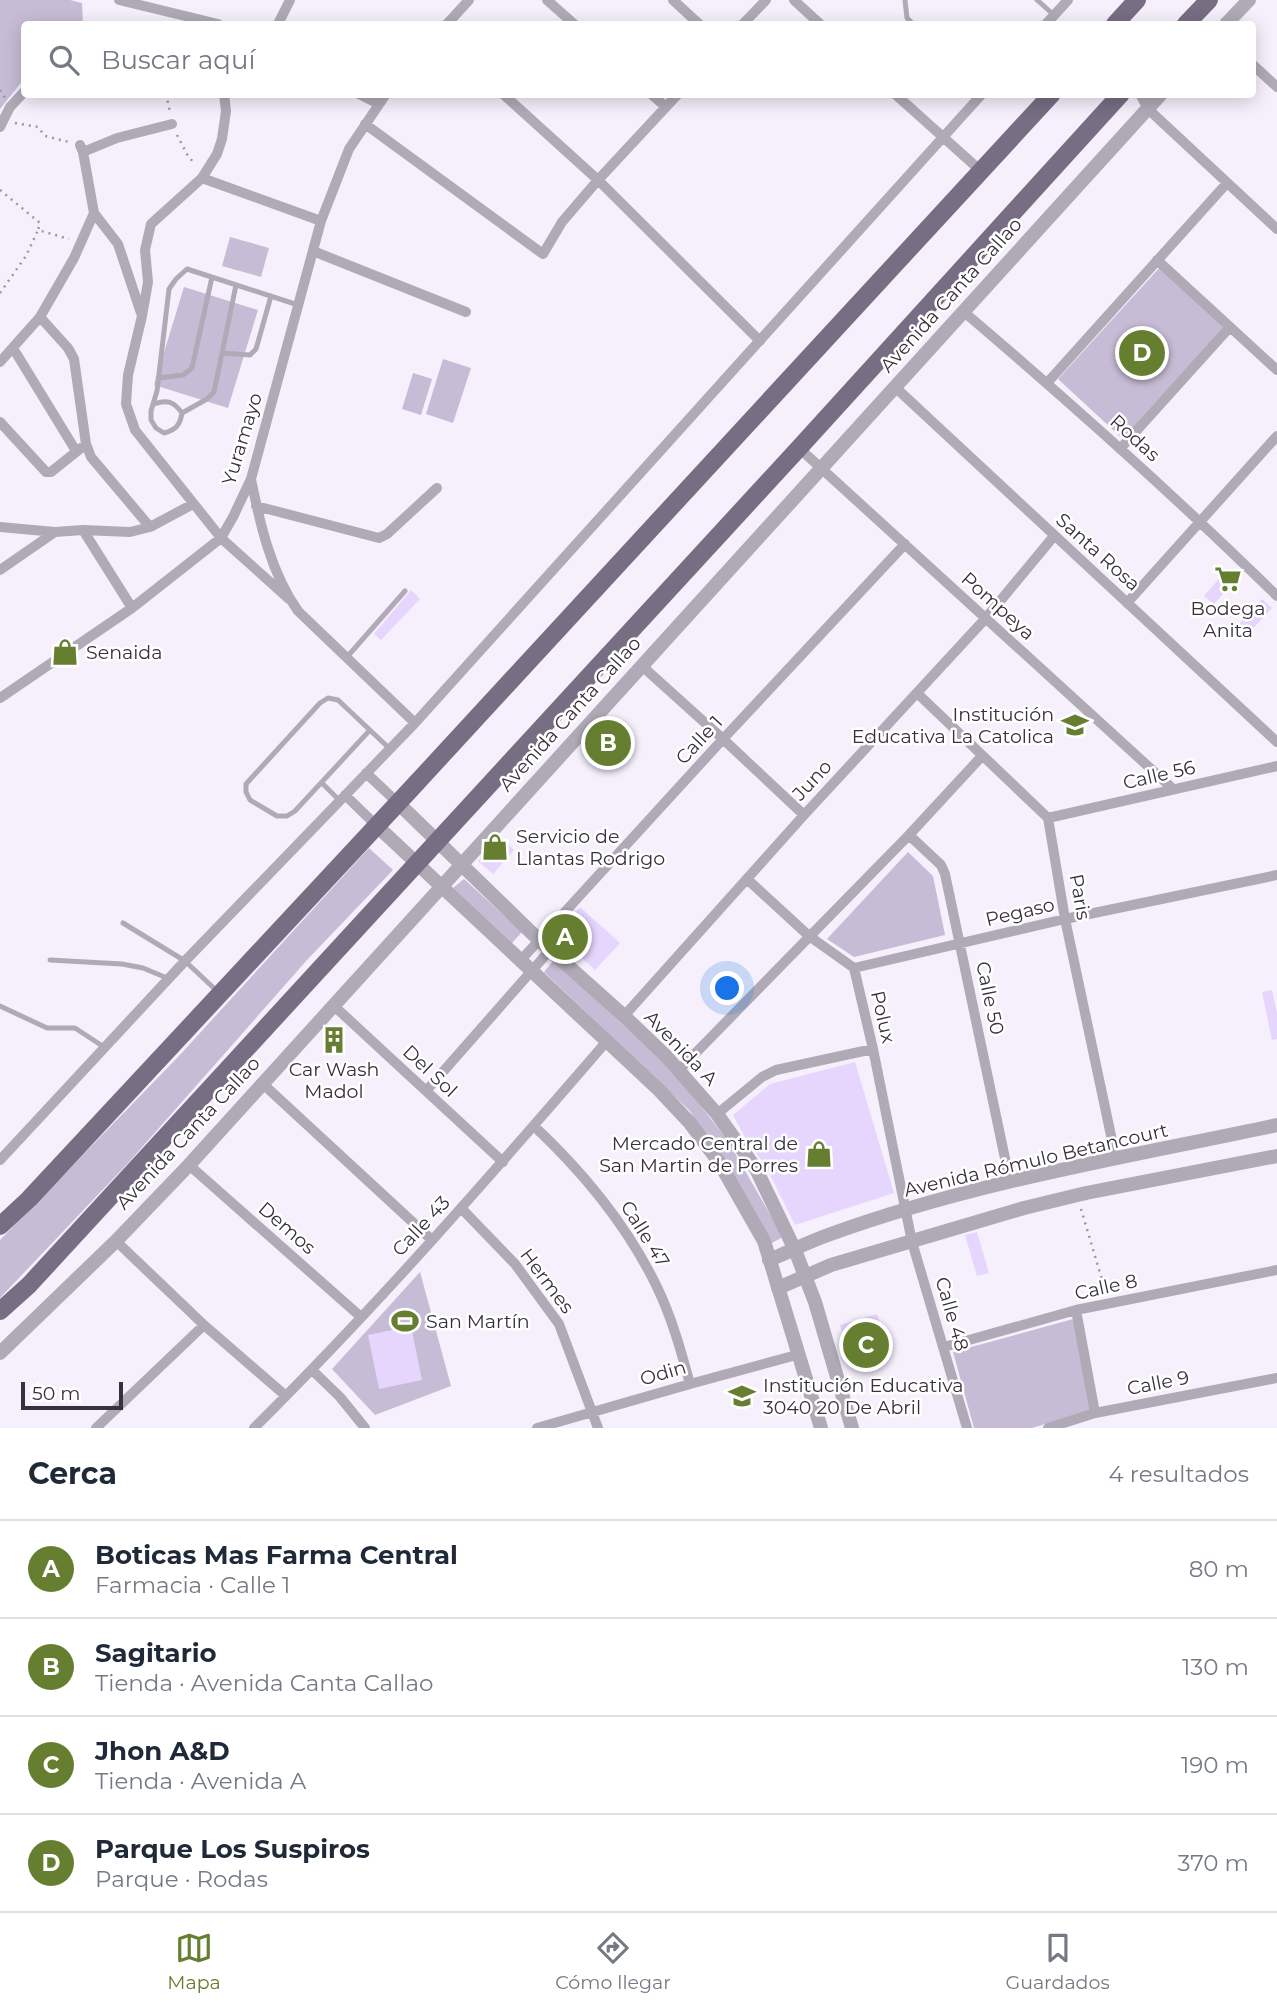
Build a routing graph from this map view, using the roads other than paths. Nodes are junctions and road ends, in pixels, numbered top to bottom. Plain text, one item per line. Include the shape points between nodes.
1 (119, 0) edge
2 (180, 0) edge
3 (290, 0) edge
4 (469, 0) edge
5 (547, 0) edge
6 (673, 0) edge
7 (766, 0) edge
8 (794, 0) edge
9 (905, 0) edge
10 (1037, 0) edge
11 (1068, 0) edge
12 (1137, 0) edge
13 (1209, 0) edge
14 (1248, 0) edge
15 (176, 13) junction
16 (1054, 16) junction
17 (207, 21) edge
18 (280, 21) edge
19 (450, 21) edge
20 (571, 21) edge
21 (696, 21) edge
22 (746, 21) edge
23 (817, 21) edge
24 (911, 21) edge
25 (1049, 21) edge
26 (1118, 21) edge
27 (1189, 21) edge
28 (1229, 21) edge
29 (1256, 68) edge
30 (1277, 87) edge
31 (21, 95) edge
32 (224, 98) edge
33 (367, 98) edge
34 (383, 98) edge
35 (507, 98) edge
36 (656, 98) edge
37 (674, 98) edge
38 (899, 98) edge
39 (978, 98) edge
40 (1048, 98) edge
41 (1117, 98) edge
42 (1142, 98) edge
43 (1158, 98) edge
44 (379, 104) junction
45 (666, 107) junction
46 (1148, 109) junction
47 (1, 124) edge
48 (172, 124) road end
49 (365, 124) junction
50 (942, 138) junction
51 (982, 172) junction
52 (203, 176) junction
53 (598, 180) junction
54 (1227, 183) junction
55 (94, 213) junction
56 (321, 220) junction
57 (1277, 229) edge
58 (313, 251) junction
59 (1157, 260) junction
60 (212, 277) junction
61 (236, 285) junction
62 (271, 296) junction
63 (298, 305) junction
64 (466, 312) dead end
65 (964, 312) junction
66 (142, 316) junction
67 (40, 317) junction
68 (1230, 327) junction
69 (760, 341) junction
70 (13, 348) junction
71 (222, 353) junction
72 (0, 362) edge
73 (1277, 370) edge
74 (158, 379) junction
75 (1047, 383) junction
76 (896, 388) junction
77 (154, 404) junction
78 (182, 413) junction
79 (0, 422) edge
80 (1277, 436) edge
81 (81, 448) junction
82 (799, 448) junction
83 (1120, 449) junction
84 (821, 467) junction
85 (251, 478) junction
86 (437, 488) dead end
87 (193, 503) junction
88 (256, 506) junction
89 (1201, 521) junction
90 (0, 527) edge
91 (150, 527) junction
92 (83, 530) junction
93 (55, 532) junction
94 (1054, 536) junction
95 (221, 538) junction
96 (905, 544) junction
97 (0, 570) edge
98 (405, 591) dead end
99 (1276, 594) edge
100 (289, 598) junction
101 (1127, 603) junction
102 (132, 608) junction
103 (986, 618) junction
104 (347, 657) junction
105 (642, 666) junction
106 (917, 693) junction
107 (0, 698) edge
108 (415, 723) junction
109 (370, 730) junction
110 (723, 739) junction
111 (1277, 742) edge
112 (390, 749) junction
113 (982, 756) junction
114 (1277, 766) edge
115 (366, 773) junction
116 (321, 783) junction
117 (1173, 789) junction
118 (342, 798) junction
119 (398, 803) junction
120 (804, 815) junction
121 (1048, 818) junction
122 (377, 826) junction
123 (909, 835) junction
124 (436, 841) junction
125 (416, 863) junction
126 (461, 865) junction
127 (1277, 876) edge
128 (747, 879) junction
129 (442, 886) junction
130 (1065, 919) junction
131 (123, 923) dead end
132 (809, 936) junction
133 (961, 943) junction
134 (544, 945) junction
135 (50, 960) dead end
136 (185, 961) junction
137 (520, 961) junction
138 (854, 968) junction
139 (532, 971) junction
140 (169, 979) junction
141 (220, 994) junction
142 (333, 1005) junction
143 (0, 1006) edge
144 (624, 1016) junction
145 (607, 1041) junction
146 (104, 1047) junction
147 (873, 1049) junction
148 (679, 1070) junction
149 (263, 1084) junction
150 (426, 1091) junction
151 (717, 1114) junction
152 (1277, 1125) edge
153 (534, 1126) junction
154 (1277, 1156) edge
155 (1116, 1159) junction
156 (0, 1160) edge
157 (503, 1162) junction
158 (189, 1165) junction
159 (1010, 1182) junction
160 (461, 1208) junction
161 (906, 1210) junction
162 (0, 1226) edge
163 (432, 1240) junction
164 (116, 1241) junction
165 (912, 1242) junction
166 (794, 1250) junction
167 (769, 1260) junction
168 (1277, 1270) edge
169 (805, 1276) junction
170 (778, 1288) junction
171 (1076, 1310) junction
172 (0, 1311) edge
173 (361, 1317) junction
174 (204, 1325) junction
175 (944, 1347) junction
176 (0, 1353) edge
177 (800, 1354) junction
178 (312, 1370) junction
179 (1277, 1378) edge
180 (690, 1384) junction
181 (286, 1396) junction
182 (593, 1411) junction
183 (1095, 1413) junction
184 (96, 1428) edge
185 (254, 1428) edge
186 (365, 1428) edge
187 (537, 1428) edge
188 (598, 1428) edge
189 (821, 1428) edge
190 (852, 1428) edge
191 (967, 1428) edge
192 (1048, 1428) edge

1 - 15 street
2 - 15 street
3 - 18 street
4 - 19 street
5 - 20 street
6 - 21 street
7 - 22 street
8 - 23 street
9 - 24 lane
10 - 16 lane
11 - 16 street
12 - 26 main road
13 - 27 main road
14 - 28 street
15 - 17 street
16 - 25 street
29 - 30 street
31 - 47 street
32 - 52 street via 222,139
33 - 44 street
34 - 44 street, Yuramayo
35 - 53 street
36 - 45 street
37 - 45 street
38 - 50 street
39 - 50 street
40 - 51 main road
41 - 82 main road, Avenida Canta Callao
42 - 46 street
43 - 46 street, Avenida Canta Callao
44 - 49 street, Yuramayo
45 - 53 street
46 - 54 street
46 - 65 street, Avenida Canta Callao
48 - 55 street via 81,149
49 - 53 street via 543,254 562,222
49 - 56 street, Yuramayo via 349,149
50 - 51 street
50 - 69 street
51 - 119 main road
52 - 56 street
52 - 66 street via 151,224
53 - 69 street
54 - 57 street
54 - 59 street
55 - 66 street via 118,244
55 - 67 street
56 - 58 street, Yuramayo
58 - 63 street, Yuramayo
58 - 64 street
59 - 68 street
59 - 75 street
60 - 61 lane
60 - 74 lane via 192,368
60 - 74 lane via 187,269 169,289
61 - 62 lane
61 - 71 lane
62 - 63 lane
62 - 71 lane via 256,349 250,355
63 - 85 street, Yuramayo
65 - 75 street, Rodas
65 - 76 street, Avenida Canta Callao
66 - 87 street via 126,404 135,429
67 - 70 street
67 - 81 street via 74,359
68 - 73 street
68 - 83 street
69 - 108 street
70 - 72 street
70 - 81 street
71 - 78 lane via 214,392
74 - 77 lane
75 - 83 street, Rodas
76 - 84 street, Avenida Canta Callao
76 - 94 street, Santa Rosa
77 - 78 lane via 170,401
77 - 78 lane via 151,420 164,433 178,426
79 - 81 street via 46,472
80 - 89 street
81 - 91 street
82 - 84 street, Pompeya
82 - 124 main road, Avenida Canta Callao
83 - 89 street, Rodas
84 - 96 street, Pompeya
84 - 105 street, Avenida Canta Callao
85 - 88 street
85 - 95 street, Yuramayo
86 - 88 street via 379,538
87 - 91 street
87 - 95 street
88 - 100 street via 272,561
89 - 99 street, Rodas
89 - 101 street
90 - 93 street
91 - 92 street via 131,532
92 - 93 street
92 - 102 street
93 - 97 street
94 - 101 street, Santa Rosa
94 - 103 street, Juno
95 - 100 street
95 - 102 street, Yuramayo
96 - 103 street, Pompeya
96 - 110 street, Calle 1
98 - 104 lane
100 - 104 street
101 - 111 street, Santa Rosa
102 - 107 street, Yuramayo
103 - 106 street, Juno
103 - 117 street, Pompeya
104 - 108 street
105 - 110 street
105 - 126 street, Avenida Canta Callao
106 - 113 street
106 - 120 street, Juno
108 - 112 street
109 - 112 lane
109 - 116 lane
109 - 116 lane via 338,700 328,698 246,784 246,792 250,800 277,816 287,816
110 - 120 street
110 - 134 street, Calle 1
112 - 115 street
113 - 121 street
113 - 123 street
114 - 117 street, Calle 56
115 - 118 street
115 - 119 street, Avenida A
116 - 118 lane
117 - 121 street, Calle 56
118 - 122 street
118 - 136 street
119 - 122 main road
119 - 124 street, Avenida A
120 - 128 street, Juno
121 - 130 street, Paris
122 - 125 street
122 - 141 main road
123 - 132 street
123 - 133 street, Calle 50 via 941,865
124 - 125 main road, Avenida Canta Callao
124 - 126 street, Avenida A
125 - 129 street
125 - 172 main road, Avenida Canta Callao via 29,1285
126 - 129 street, Avenida Canta Callao
126 - 134 street, Avenida A
127 - 130 street, Pegaso
128 - 132 street, Polux
128 - 144 street, Juno
129 - 137 street
129 - 142 street, Avenida Canta Callao
130 - 133 street, Pegaso
130 - 155 street, Paris
131 - 136 lane
132 - 138 street, Polux
132 - 148 street
133 - 138 street, Pegaso
133 - 159 street, Calle 50
134 - 137 street, Calle 1
134 - 139 street, Calle 1
134 - 144 street, Avenida A
135 - 140 lane via 122,964
136 - 140 street
136 - 141 lane
137 - 139 street
138 - 147 street, Polux
139 - 145 street
139 - 150 street, Calle 1
140 - 146 street
141 - 162 main road
142 - 149 street, Avenida Canta Callao
142 - 150 street, Del Sol
143 - 146 lane via 47,1028 75,1028
144 - 148 street, Avenida A
145 - 153 street, Calle 43
145 - 167 street via 690,1123 719,1162 764,1241
146 - 156 street
147 - 151 street via 776,1070
147 - 161 street, Polux
148 - 151 street, Avenida A
149 - 158 street, Avenida Canta Callao
149 - 163 street
150 - 157 street, Del Sol
151 - 166 street, Avenida A via 756,1169
152 - 155 street, Avenida Rómulo Betancourt
153 - 157 street, Calle 43
153 - 180 street, Calle 47 via 592,1186 633,1243 676,1333
154 - 165 street via 1077,1195
155 - 159 street, Avenida Rómulo Betancourt
157 - 160 street, Calle 43
158 - 164 street, Avenida Canta Callao
158 - 173 street, Demos
159 - 161 street, Avenida Rómulo Betancourt
160 - 163 street, Calle 43
160 - 182 street, Hermes via 514,1264 559,1324
161 - 165 street, Calle 48
161 - 166 street, Avenida Rómulo Betancourt
163 - 173 street, Calle 43
164 - 174 street
164 - 176 street, Avenida Canta Callao
165 - 169 street
165 - 175 street, Calle 48
166 - 167 street, Avenida Rómulo Betancourt
166 - 169 street, Avenida A
167 - 170 street
168 - 171 street, Calle 8
169 - 170 street
169 - 190 street, Avenida A
170 - 177 street
171 - 175 street, Calle 8
171 - 183 street
173 - 178 street, Calle 43
174 - 181 street
174 - 184 street
175 - 191 street, Calle 48
177 - 180 street, Odin
177 - 189 street
178 - 181 street, Calle 43
178 - 186 street
179 - 183 street, Calle 9
180 - 182 street, Odin
181 - 185 street, Calle 43
182 - 187 street, Odin
182 - 188 street, Hermes
183 - 192 street, Calle 9

